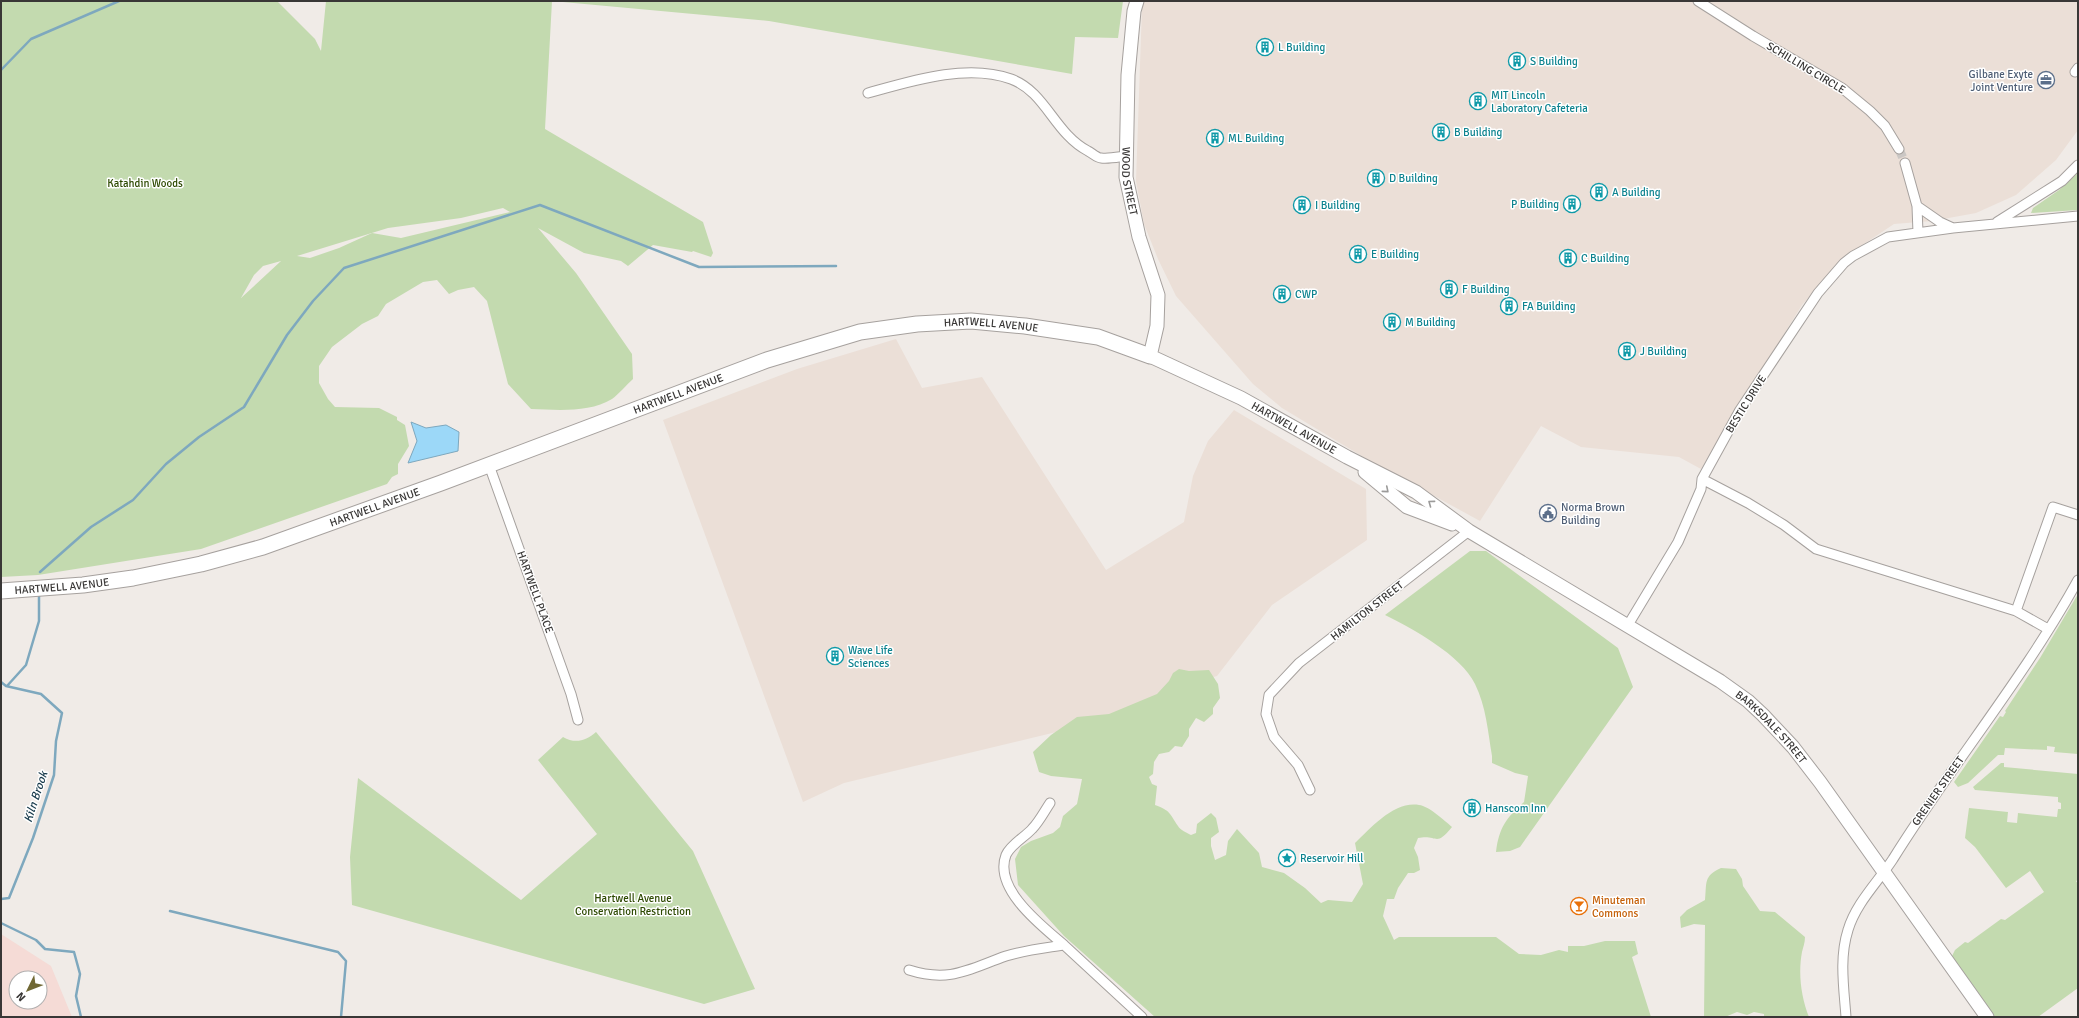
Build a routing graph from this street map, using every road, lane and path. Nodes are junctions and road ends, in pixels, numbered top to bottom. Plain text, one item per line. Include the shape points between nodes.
1 (1137, 1) edge
2 (1698, 1) edge
3 (868, 93) dead end
4 (1899, 150) tunnel mouth
5 (1126, 156) junction
6 (1905, 163) tunnel mouth
7 (2078, 166) edge
8 (1917, 206) junction
9 (2078, 216) edge
10 (1994, 224) junction
11 (1953, 228) junction
12 (1918, 233) junction
13 (1150, 356) junction
14 (1347, 457) junction
15 (489, 465) junction
16 (1702, 479) junction
17 (1416, 492) joint
18 (1407, 507) joint
19 (2078, 515) edge
20 (1469, 531) junction
21 (2078, 580) edge
22 (1, 591) edge
23 (2016, 611) junction
24 (1628, 625) junction
25 (2048, 629) junction
26 (578, 720) dead end
27 (1310, 790) dead end
28 (1050, 804) dead end
29 (1884, 872) junction
30 (1064, 945) junction
31 (909, 970) dead end
32 (1142, 1017) edge
33 (1846, 1017) edge
34 (1987, 1017) edge

1 - 5 street, WOOD STREET via 1128,75
2 - 4 street, SCHILLING CIRCLE via 1842,88 1885,126
3 - 5 street via 946,74 987,74 1012,79 1031,90 1060,129 1078,146 1100,158
5 - 13 street, WOOD STREET via 1126,177 1132,209 1158,295 1157,326
6 - 8 street
7 - 10 street via 2062,181
8 - 11 street
8 - 12 street
9 - 10 street, BESTIC DRIVE
10 - 11 street, BESTIC DRIVE
11 - 12 street, BESTIC DRIVE
12 - 16 street, BESTIC DRIVE via 1888,237 1844,263 1818,293 1740,410
13 - 14 street, HARTWELL AVENUE via 1241,398
13 - 15 main road, HARTWELL AVENUE via 1098,337 971,321 917,324 860,332 767,360
14 - 17 street, HARTWELL AVENUE
14 -> 18 street, HARTWELL AVENUE
15 - 22 main road, HARTWELL AVENUE via 263,547 201,564 133,578
15 - 26 street, HARTWELL PLACE
16 - 23 street via 1784,525 1816,549
16 - 24 street, BESTIC DRIVE via 1701,489 1678,542
20 -> 17 street, BARKSDALE STREET
18 - 20 street, BARKSDALE STREET
19 - 23 street via 2053,507
20 - 24 street, BARKSDALE STREET
20 - 27 street, HAMILTON STREET via 1299,663 1269,695 1266,714 1274,737 1298,765
21 - 25 street, GRENIER STREET
23 - 25 street
24 - 29 street, BARKSDALE STREET via 1748,700 1793,748 1820,782
25 - 29 street, GRENIER STREET
28 - 30 street via 1032,829 1006,854 1004,872 1014,896
29 - 33 street, GRENIER STREET via 1864,898 1848,930 1843,962
29 - 34 street, BARKSDALE STREET
30 - 31 street via 1008,956 963,973 927,976
30 - 32 street

